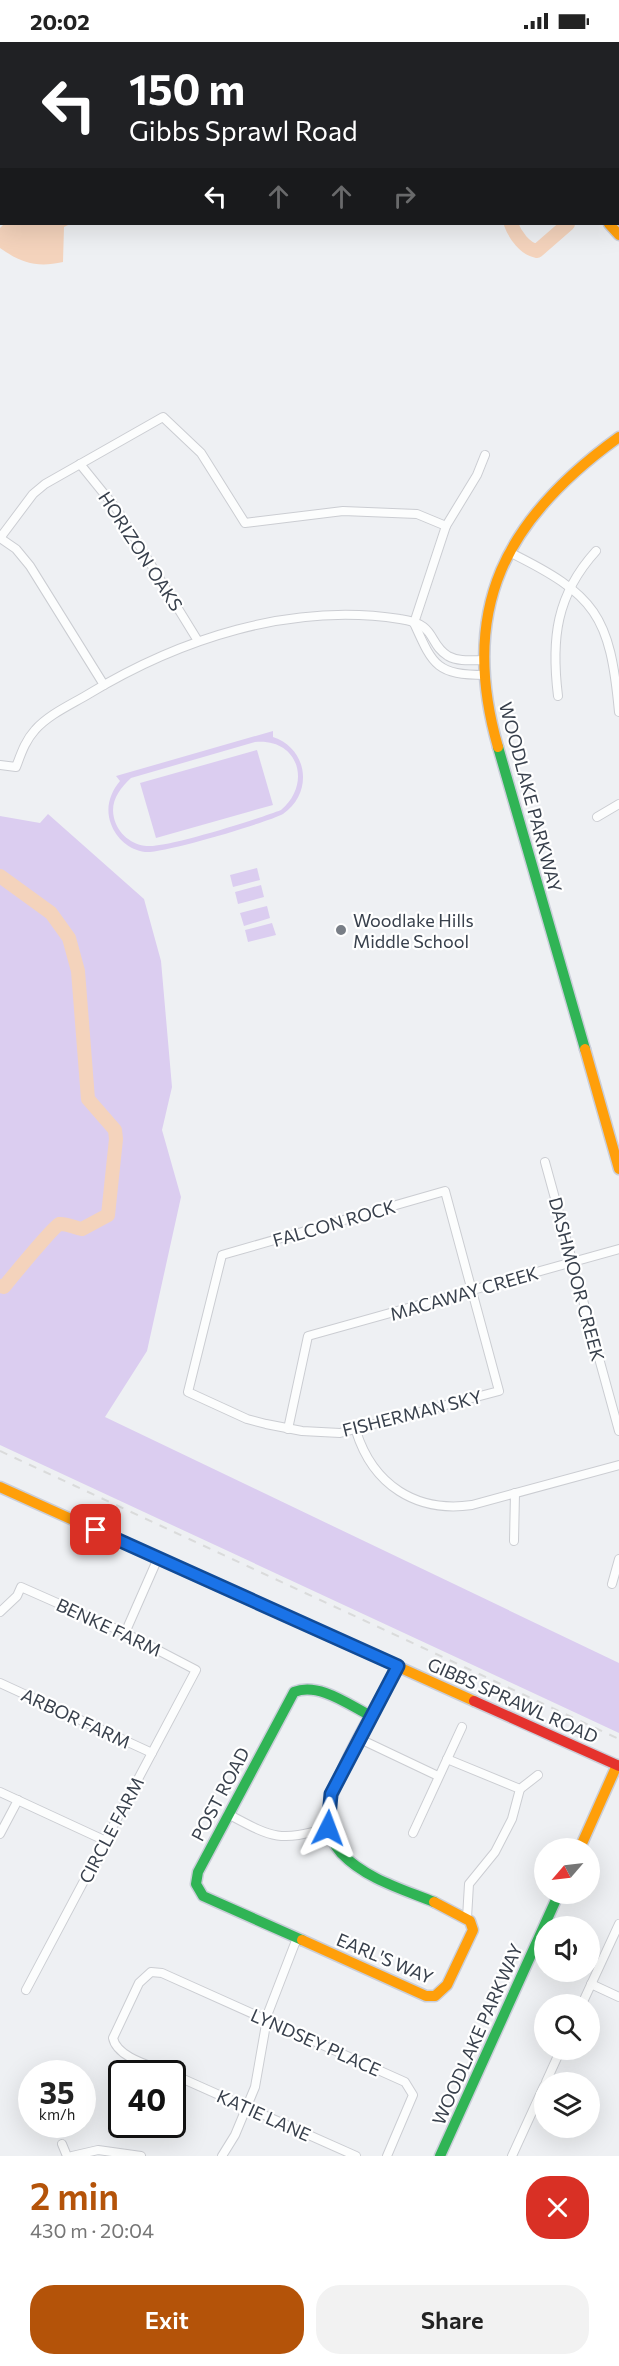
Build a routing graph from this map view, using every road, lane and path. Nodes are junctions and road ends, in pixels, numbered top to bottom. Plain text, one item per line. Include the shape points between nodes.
1 (619, 437) edge
2 (485, 455) dead end
3 (80, 464) junction
4 (447, 526) junction
5 (0, 538) edge
6 (596, 551) dead end
7 (509, 552) junction
8 (570, 586) junction
9 (414, 623) junction
10 (198, 641) junction
11 (442, 651) junction
12 (433, 660) junction
13 (484, 660) junction
14 (484, 675) junction
15 (104, 685) junction
16 (558, 696) dead end
17 (619, 712) edge
18 (0, 765) edge
19 (619, 804) edge
20 (597, 817) dead end
21 (545, 1162) dead end
22 (619, 1169) edge
23 (619, 1250) edge
24 (571, 1263) junction
25 (472, 1291) junction
26 (188, 1392) joint
27 (288, 1429) junction
28 (356, 1431) junction
29 (619, 1431) edge
30 (619, 1465) edge
31 (0, 1487) edge
32 (515, 1493) junction
33 (514, 1540) dead end
34 (158, 1558) junction
35 (619, 1559) edge
36 (612, 1584) dead end
37 (0, 1612) edge
38 (124, 1633) junction
39 (398, 1666) junction
40 (196, 1670) joint
41 (0, 1683) edge
42 (371, 1716) junction
43 (462, 1727) dead end
44 (360, 1739) junction
45 (152, 1753) junction
46 (447, 1759) junction
47 (618, 1766) edge
48 (438, 1776) junction
49 (538, 1776) dead end
50 (520, 1789) junction
51 (0, 1792) edge
52 (18, 1800) junction
53 (228, 1814) junction
54 (328, 1828) junction
55 (413, 1833) dead end
56 (0, 1834) edge
57 (585, 1838) edge
58 (106, 1841) junction
59 (555, 1904) edge
60 (467, 1918) junction
61 (619, 1924) edge
62 (297, 1938) junction
63 (151, 1972) joint
64 (591, 1984) junction
65 (26, 1990) dead end
66 (586, 1994) edge
67 (619, 1997) edge
68 (267, 2020) junction
69 (140, 2060) edge
70 (186, 2081) edge
71 (247, 2108) junction
72 (534, 2108) edge
73 (62, 2144) dead end
74 (121, 2154) edge
75 (67, 2156) edge
76 (72, 2156) edge
77 (141, 2156) edge
78 (222, 2156) edge
79 (356, 2156) edge
80 (387, 2156) edge
81 (440, 2156) edge
82 (512, 2156) edge

1 - 7 street, WOODLAKE PARKWAY via 563,478 532,514
2 - 4 street
3 - 4 street via 163,417 201,453 245,523 353,512 417,514
3 - 5 street via 33,494
3 - 10 street, HORIZON OAKS via 118,511
4 - 9 street
5 - 15 street via 30,566
6 - 8 street
7 - 8 street
7 - 13 street, WOODLAKE PARKWAY via 489,610
8 - 16 street via 555,642
8 - 17 street via 605,630 613,656
9 - 10 street via 352,616 303,618 252,626
9 - 11 street via 430,631
9 - 12 street
10 - 15 street via 165,653
11 - 12 street
11 - 13 street via 462,660
12 - 14 street via 449,673
13 - 14 street, WOODLAKE PARKWAY
14 - 22 street, WOODLAKE PARKWAY via 492,725
15 - 18 street via 35,729 16,766
19 - 20 street
21 - 24 street, DASHMOOR CREEK
23 - 24 street, MACAWAY CREEK
24 - 25 street, MACAWAY CREEK
24 - 29 street, DASHMOOR CREEK
25 - 26 street, FALCON ROCK via 445,1191 222,1255
25 - 27 street, MACAWAY CREEK via 308,1336
25 - 28 street, FISHERMAN SKY via 499,1391
26 - 27 street, FISHERMAN SKY via 247,1419
27 - 28 street, FISHERMAN SKY
28 - 32 street via 373,1469 387,1483 433,1506 453,1508
30 - 32 street
31 - 34 street, GIBBS SPRAWL ROAD
32 - 33 street
34 - 38 street
34 - 39 street, GIBBS SPRAWL ROAD
35 - 36 street
37 - 38 street, BENKE FARM via 21,1587
38 - 40 street, BENKE FARM
39 - 42 street
39 - 47 street, GIBBS SPRAWL ROAD
40 - 45 street, CIRCLE FARM
41 - 45 street, ARBOR FARM
42 - 44 street
42 - 53 street, POST ROAD via 316,1689 298,1689
43 - 46 street
44 - 48 street
44 - 54 street via 331,1794
45 - 58 street, CIRCLE FARM
46 - 48 street
46 - 50 street
47 - 57 street
48 - 55 street
49 - 50 street
50 - 60 street via 512,1819 495,1852 469,1884
51 - 52 street
52 - 56 street
52 - 58 street
53 - 54 street via 282,1838
53 - 62 street, POST ROAD via 198,1872 199,1893
54 - 60 street via 343,1853 368,1873
58 - 65 street, CIRCLE FARM
59 - 81 street, WOODLAKE PARKWAY
60 - 62 street, EARL'S WAY via 472,1930 451,1976 444,1990 430,1997
61 - 64 street
62 - 68 street via 276,1986
63 - 68 street, LYNDSEY PLACE via 162,1973
63 - 69 street, KATIE LANE via 139,1983 113,2038 116,2047
64 - 66 street
64 - 67 street
68 - 71 street via 258,2075
68 - 80 street, LYNDSEY PLACE via 410,2087 411,2102
70 - 71 street, KATIE LANE
71 - 78 street
71 - 79 street, KATIE LANE
72 - 82 street
73 - 75 street
74 - 76 street via 98,2150
74 - 77 street

